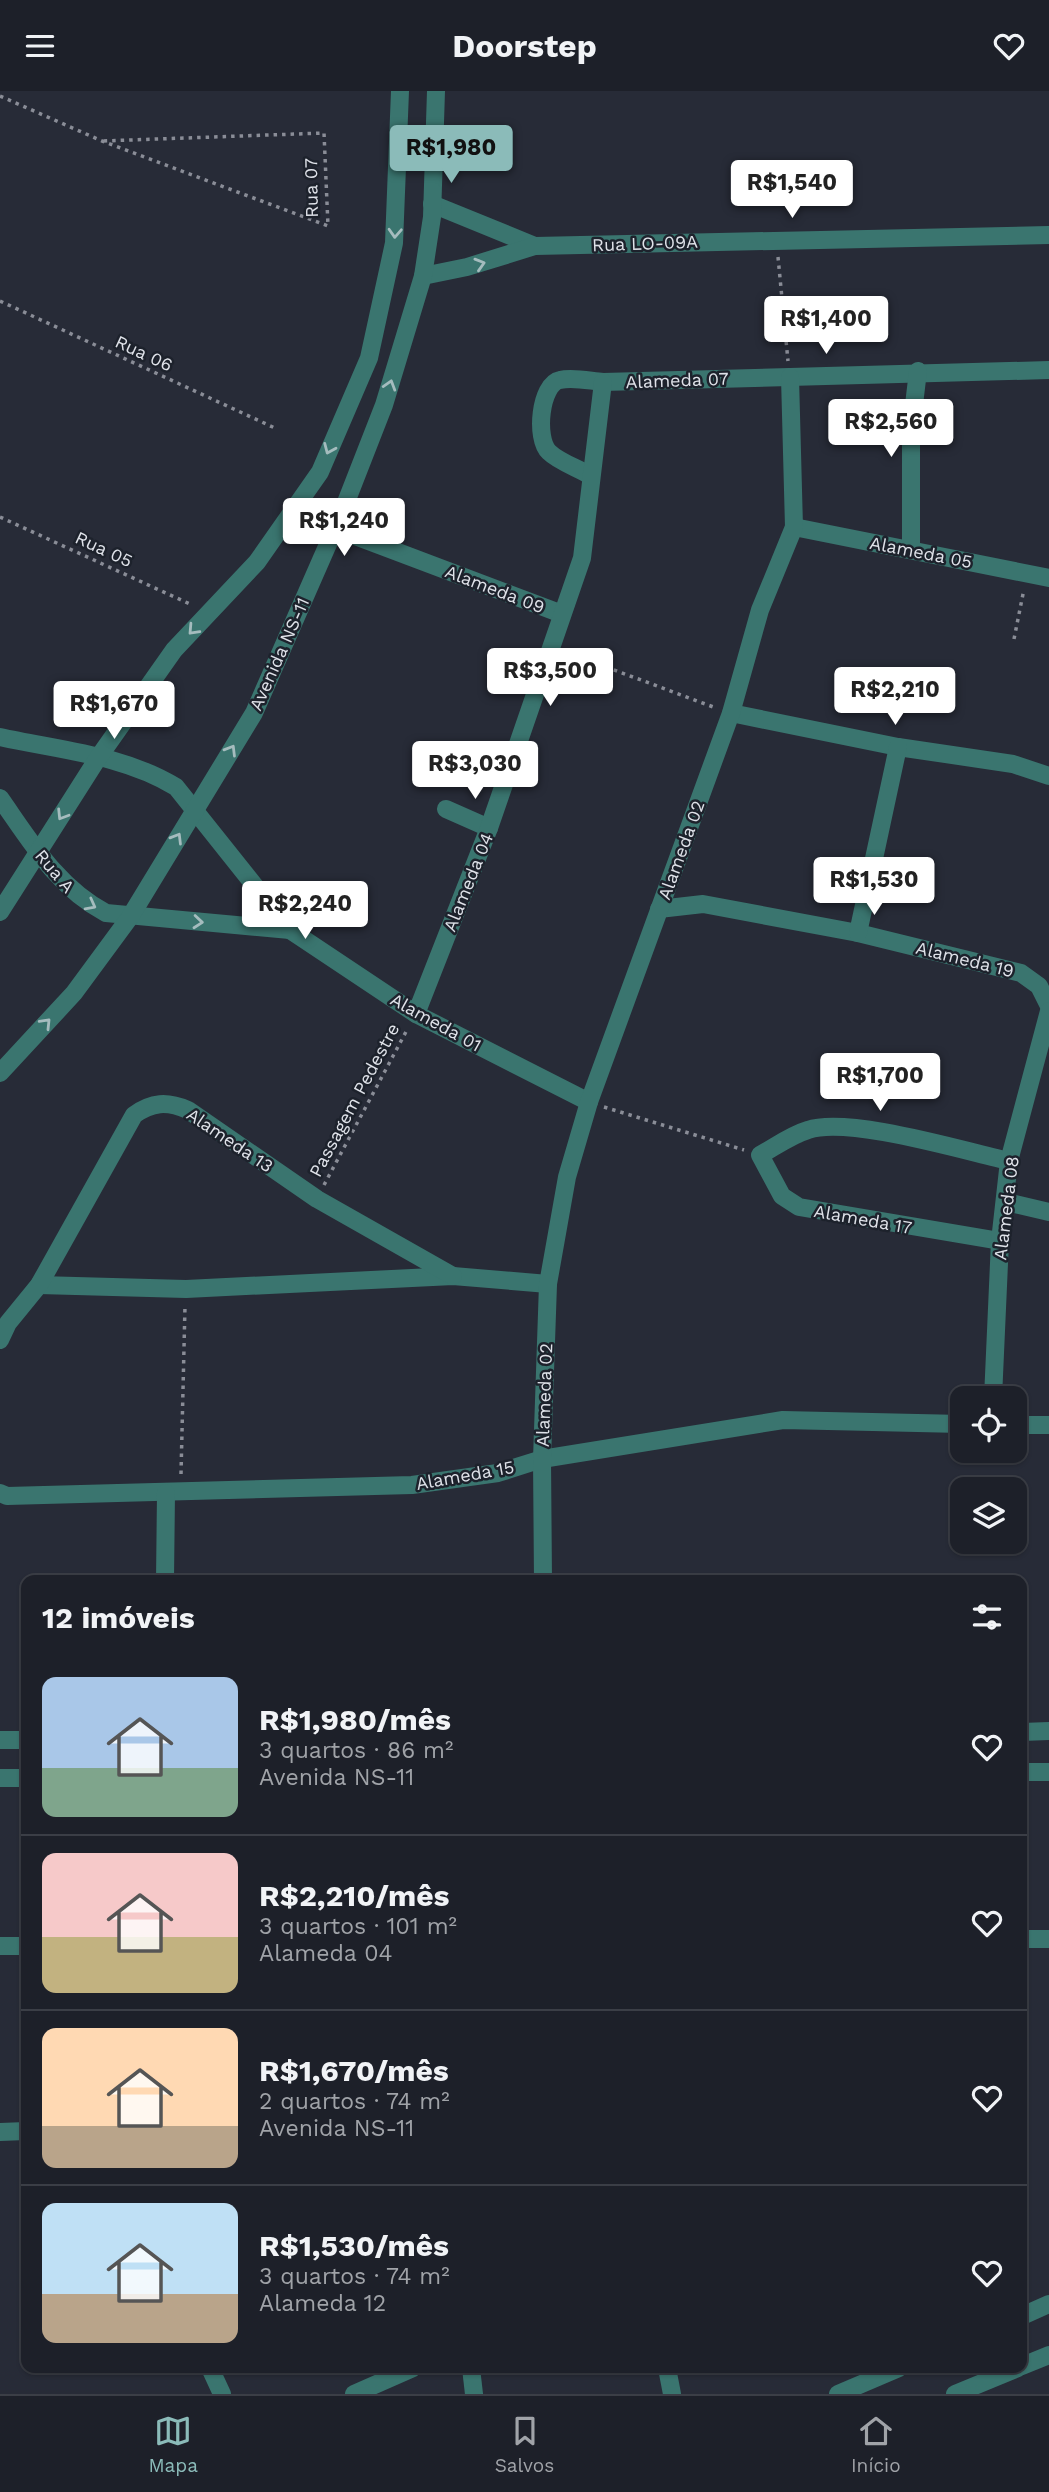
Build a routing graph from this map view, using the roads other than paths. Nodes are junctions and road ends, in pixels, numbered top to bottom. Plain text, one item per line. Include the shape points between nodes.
1 (400, 91) edge
2 (436, 91) edge
3 (432, 204) junction
4 (1049, 235) edge
5 (535, 246) junction
6 (423, 276) junction
7 (1049, 370) edge
8 (918, 371) junction
9 (790, 377) junction
10 (603, 382) junction
11 (591, 475) junction
12 (794, 527) junction
13 (350, 534) dead end
14 (911, 549) junction
15 (1049, 578) edge
16 (562, 614) junction
17 (731, 713) junction
18 (0, 737) edge
19 (898, 747) junction
20 (98, 758) junction
21 (1049, 776) edge
22 (0, 798) edge
23 (195, 809) junction
24 (446, 809) dead end
25 (489, 828) junction
26 (39, 853) junction
27 (659, 909) junction
28 (0, 912) edge
29 (130, 917) junction
30 (290, 930) junction
31 (858, 933) junction
32 (1049, 1013) edge
33 (416, 1014) junction
34 (0, 1073) edge
35 (589, 1102) junction
36 (1009, 1161) junction
37 (1006, 1202) junction
38 (1049, 1212) edge
39 (1000, 1241) junction
40 (453, 1276) junction
41 (548, 1284) junction
42 (39, 1285) junction
43 (0, 1340) edge
44 (994, 1386) edge
45 (950, 1424) edge
46 (1027, 1425) edge
47 (1049, 1425) edge
48 (542, 1459) junction
49 (173, 1493) junction
50 (3, 1495) edge
51 (165, 1575) edge
52 (543, 1575) edge
53 (1049, 1731) edge
54 (1027, 1732) edge
55 (0, 1740) edge
56 (21, 1740) edge
57 (1027, 1772) edge
58 (1049, 1772) edge
59 (0, 1778) edge
60 (21, 1778) edge
61 (1027, 1939) edge
62 (1049, 1939) edge
63 (0, 1946) edge
64 (21, 1946) edge
65 (21, 2131) edge
66 (0, 2132) edge
67 (1049, 2304) edge
68 (1027, 2314) edge
69 (1049, 2355) edge
70 (1027, 2364) edge
71 (212, 2373) edge
72 (402, 2373) edge
73 (472, 2373) edge
74 (668, 2373) edge
75 (888, 2373) edge
76 (1006, 2373) edge
77 (871, 2381) edge
78 (222, 2394) edge
79 (354, 2394) edge
80 (474, 2394) edge
81 (672, 2394) edge
82 (838, 2394) edge
83 (955, 2394) edge

1 -> 20 street via 394,243 369,358 320,472 257,562 174,650
2 - 3 street, Avenida NS-11
3 - 5 street, Rua LO-09A
3 - 6 street, Avenida NS-11
4 - 5 street, Rua LO-09A
6 -> 5 street, Rua LO-09A
23 -> 6 street, Avenida NS-11 via 254,713 343,510 384,405
7 - 8 street, Alameda 07
8 - 9 street, Alameda 07
8 - 14 street via 911,430
9 - 10 street, Alameda 07
9 - 12 street, Alameda 02
10 - 11 street, Alameda 04
10 - 11 street, Alameda 07 via 561,380 551,384 543,415 541,437 549,453
11 - 16 street, Alameda 04 via 582,558
12 - 14 street, Alameda 05
12 - 17 street, Alameda 02 via 760,610
13 - 16 street, Alameda 09
14 - 15 street, Alameda 05
16 - 25 street, Alameda 04
17 - 19 street
17 - 27 street, Alameda 02
18 - 20 street
19 - 21 street via 1003,762
19 - 31 street
20 - 23 street via 155,774 176,787
20 -> 26 street
22 - 26 street, Rua A
29 -> 23 street, Avenida NS-11
23 - 30 street
24 - 25 street
25 - 33 street, Alameda 04
26 - 28 street
26 -> 29 street, Rua A via 80,900 106,913
27 - 31 street, Alameda 19 via 703,904
27 - 35 street, Alameda 02
29 -> 30 street, Rua A
34 -> 29 street, Avenida NS-11 via 74,993
30 - 33 street, Alameda 01
31 - 32 street, Alameda 19 via 1021,973 1039,986
32 - 36 street, Alameda 08
33 - 35 street, Alameda 01
35 - 41 street, Alameda 02 via 567,1177
36 - 37 street, Alameda 08
36 - 39 street, Alameda 17 via 867,1130 829,1127 807,1130 760,1156 782,1196 799,1207
37 - 38 street
37 - 39 street, Alameda 08
39 - 44 street, Alameda 08
40 - 41 street, Alameda 13
40 - 42 street, Alameda 13 via 186,1289
40 - 42 street, Alameda 13 via 317,1199 188,1110 166,1103 153,1104 134,1115
41 - 48 street, Alameda 02
42 - 43 street, Alameda 13
45 - 48 street, Alameda 15 via 783,1420
46 - 47 street
48 - 49 street, Alameda 15 via 498,1473 412,1485
48 - 52 street, Alameda 02
49 - 50 street, Alameda 15
49 - 51 street
53 - 54 street
55 - 56 street
57 - 58 street
59 - 60 street
61 - 62 street
63 - 64 street
65 - 66 street
67 - 68 street
69 - 70 street
71 - 78 street
72 - 79 street
73 - 80 street
74 - 81 street
75 - 77 street
76 - 83 street
77 - 82 street

